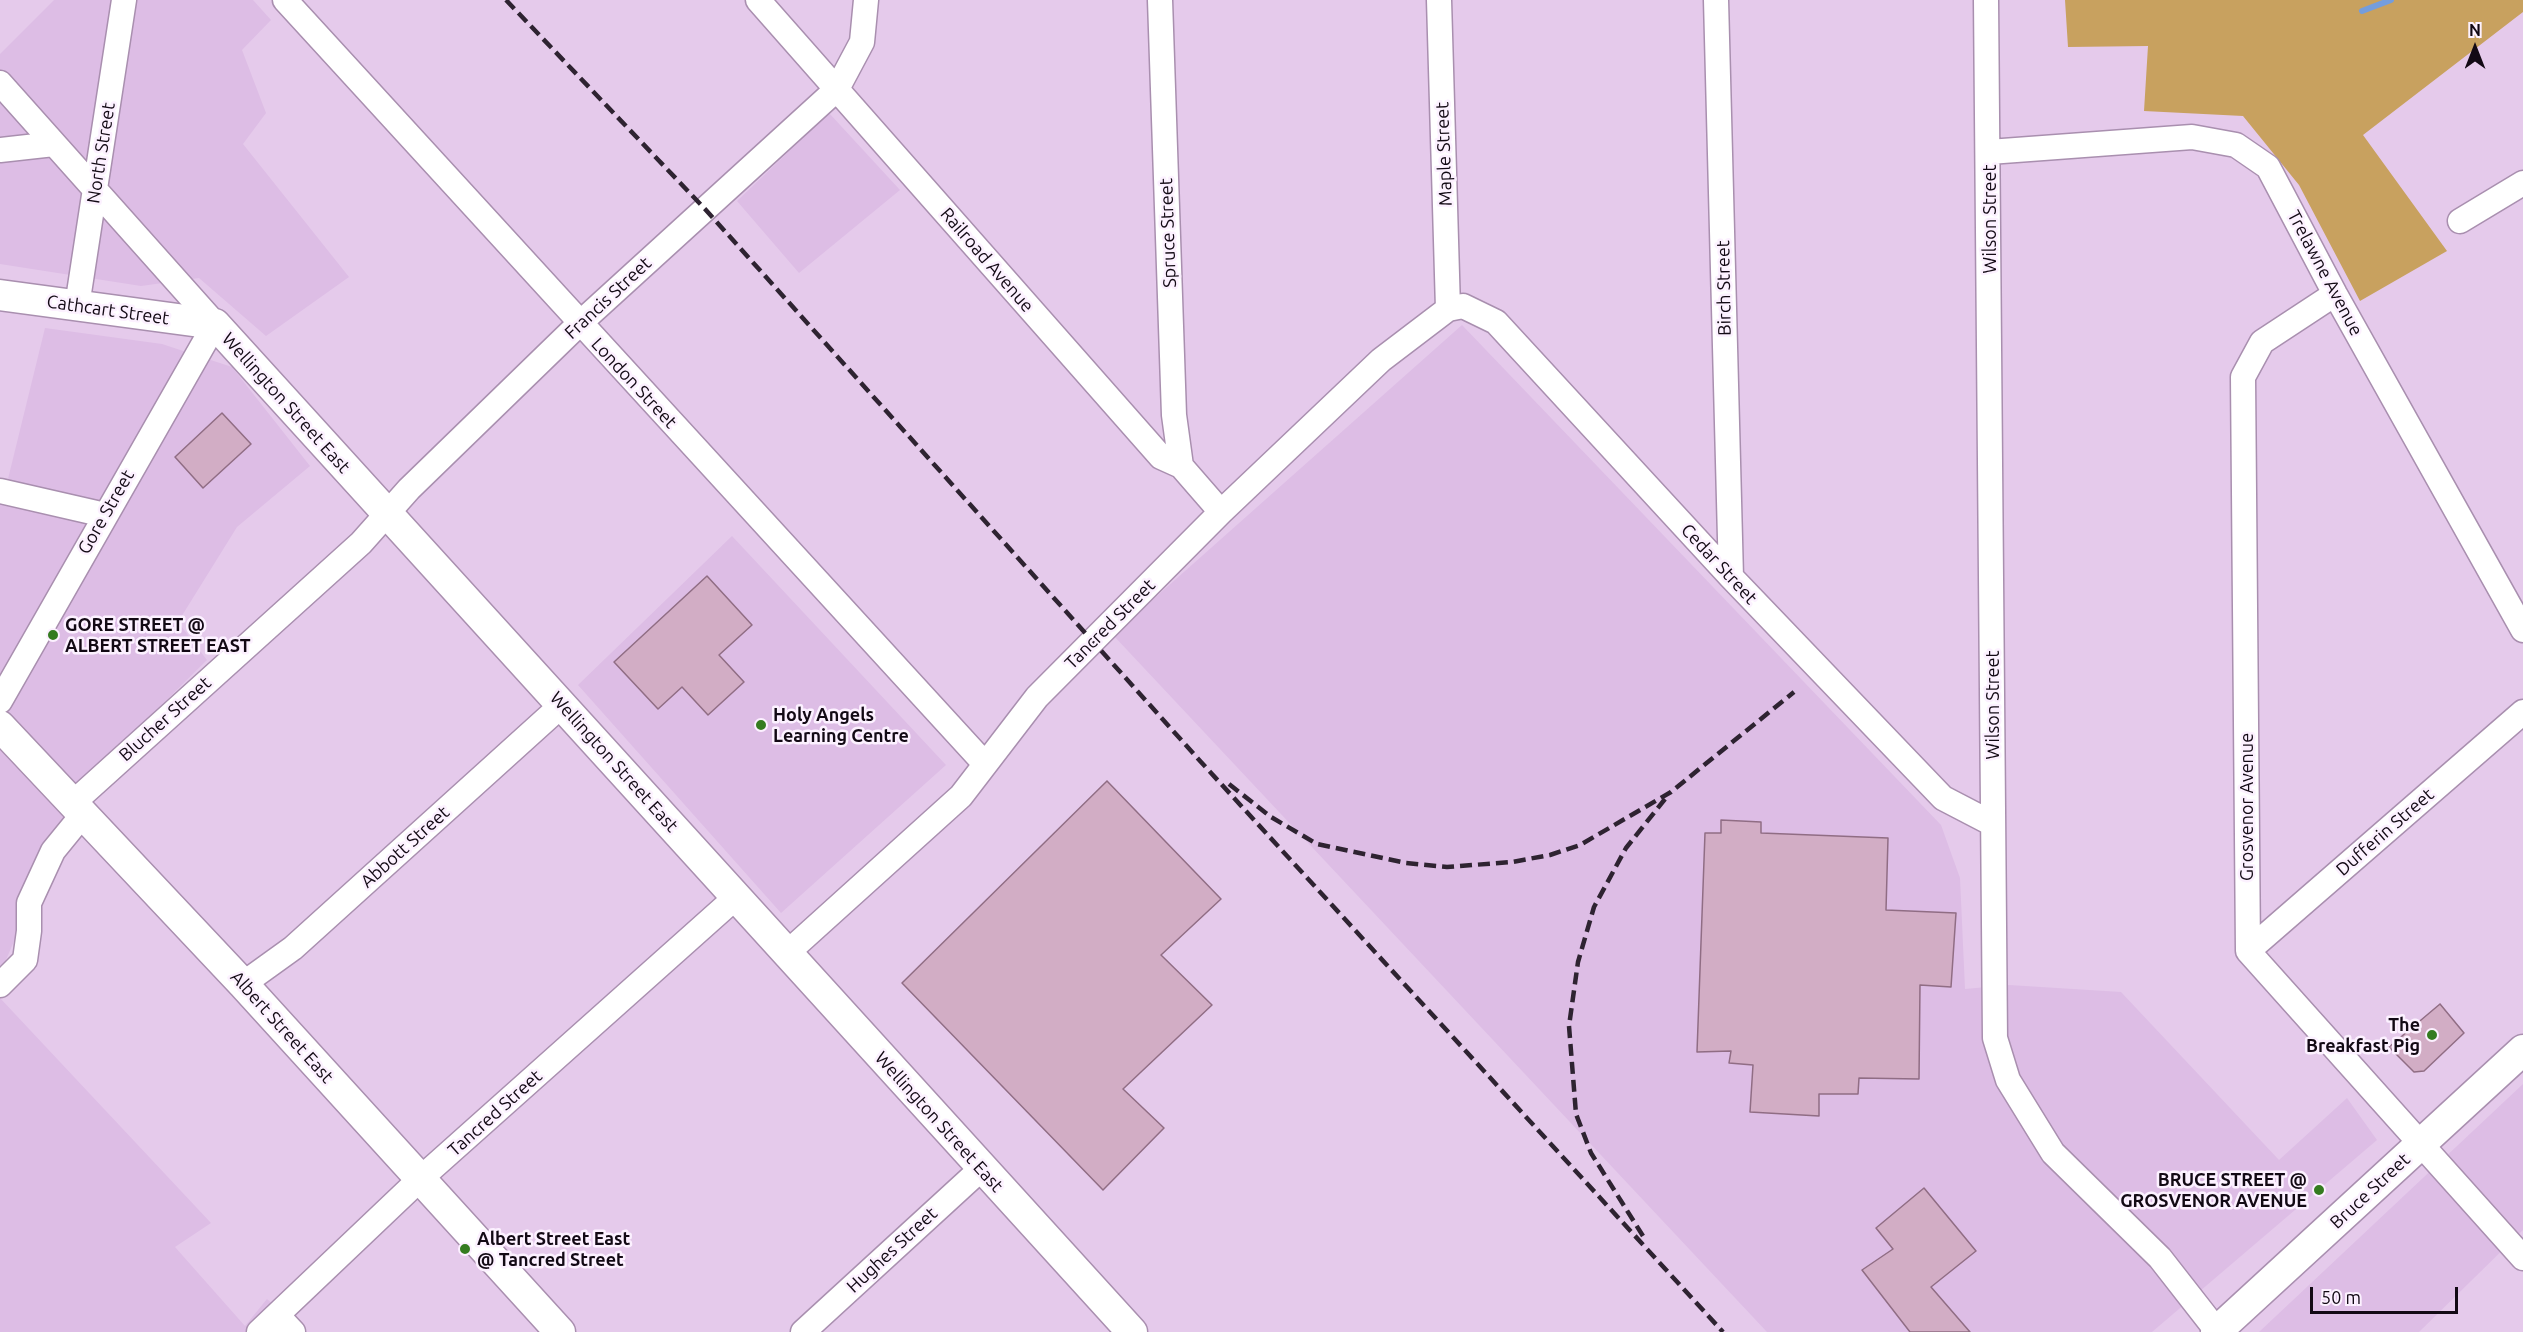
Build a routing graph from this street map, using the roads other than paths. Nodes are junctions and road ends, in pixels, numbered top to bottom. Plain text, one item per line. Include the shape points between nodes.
1 (124, 0) edge
2 (285, 0) edge
3 (758, 0) edge
4 (866, 0) edge
5 (1160, 0) edge
6 (1439, 0) edge
7 (1716, 0) edge
8 (1986, 0) edge
9 (0, 83) edge
10 (837, 89) junction
11 (54, 144) junction
12 (0, 150) edge
13 (1989, 152) junction
14 (2523, 183) edge
15 (95, 191) junction
16 (2460, 221) dead end
17 (2335, 294) junction
18 (0, 295) edge
19 (77, 306) junction
20 (1448, 309) junction
21 (215, 324) junction
22 (579, 324) junction
23 (1181, 466) junction
24 (0, 491) edge
25 (1221, 512) junction
26 (105, 514) junction
27 (387, 514) junction
28 (1731, 577) junction
29 (2523, 630) edge
30 (0, 701) edge
31 (563, 704) junction
32 (2523, 712) edge
33 (0, 726) edge
34 (986, 764) junction
35 (79, 807) junction
36 (1993, 824) junction
37 (735, 898) junction
38 (2248, 951) junction
39 (787, 953) junction
40 (243, 984) junction
41 (0, 985) edge
42 (2523, 1050) edge
43 (2420, 1145) junction
44 (981, 1169) junction
45 (420, 1179) junction
46 (2523, 1258) edge
47 (285, 1323) edge
48 (259, 1332) edge
49 (560, 1332) edge
50 (803, 1332) edge
51 (1132, 1332) edge
52 (2217, 1332) edge

1 - 15 street, North Street
2 - 22 street, London Street
3 - 10 street, Railroad Avenue
4 - 10 street, Francis Street via 862,42
5 - 23 street, Spruce Street via 1174,415
6 - 20 street, Maple Street
7 - 28 street, Birch Street
8 - 13 street, Wilson Street
9 - 11 street, Wellington Street East
10 - 22 street, Francis Street
10 - 23 street, Railroad Avenue via 1161,457
11 - 12 street
11 - 15 street, Wellington Street East
13 - 17 street, Trelawne Avenue via 2192,137 2236,145 2268,167
13 - 36 street, Wilson Street
14 - 16 street
15 - 19 street, North Street
15 - 21 street, Wellington Street East
17 - 29 street, Trelawne Avenue
17 - 38 street, Grosvenor Avenue via 2262,342 2243,377
18 - 19 main road, Cathcart Street
19 - 21 main road, Cathcart Street
20 - 25 street, Tancred Street via 1381,360
20 - 28 street, Cedar Street via 1463,306 1496,322
21 - 26 street, Gore Street
21 - 27 main road, Wellington Street East
22 - 27 street, Francis Street
22 - 34 street, London Street
23 - 25 street, Railroad Avenue
24 - 26 street
25 - 34 street, Tancred Street via 1037,697
26 - 30 street, Gore Street
27 - 31 main road, Wellington Street East
27 - 35 street, Blucher Street via 361,543
28 - 36 street, Cedar Street via 1944,798
31 - 37 main road, Wellington Street East
31 - 40 street, Abbott Street via 293,948
32 - 38 street, Dufferin Street
33 - 35 main road, Albert Street East
34 - 39 street, Tancred Street via 961,796
35 - 40 main road, Albert Street East
35 - 41 street, Blucher Street via 29,903 25,960
36 - 52 street, Wilson Street via 1995,1038 2008,1080 2054,1153 2160,1258
37 - 39 main road, Wellington Street East
37 - 45 street, Tancred Street
38 - 43 street
39 - 44 main road, Wellington Street East
40 - 45 main road, Albert Street East
42 - 43 main road, Bruce Street
43 - 46 street
43 - 52 main road, Bruce Street
44 - 50 street, Hughes Street
44 - 51 main road, Wellington Street East
45 - 47 street, Tancred Street
45 - 49 main road, Albert Street East
47 - 48 street, Tancred Street

